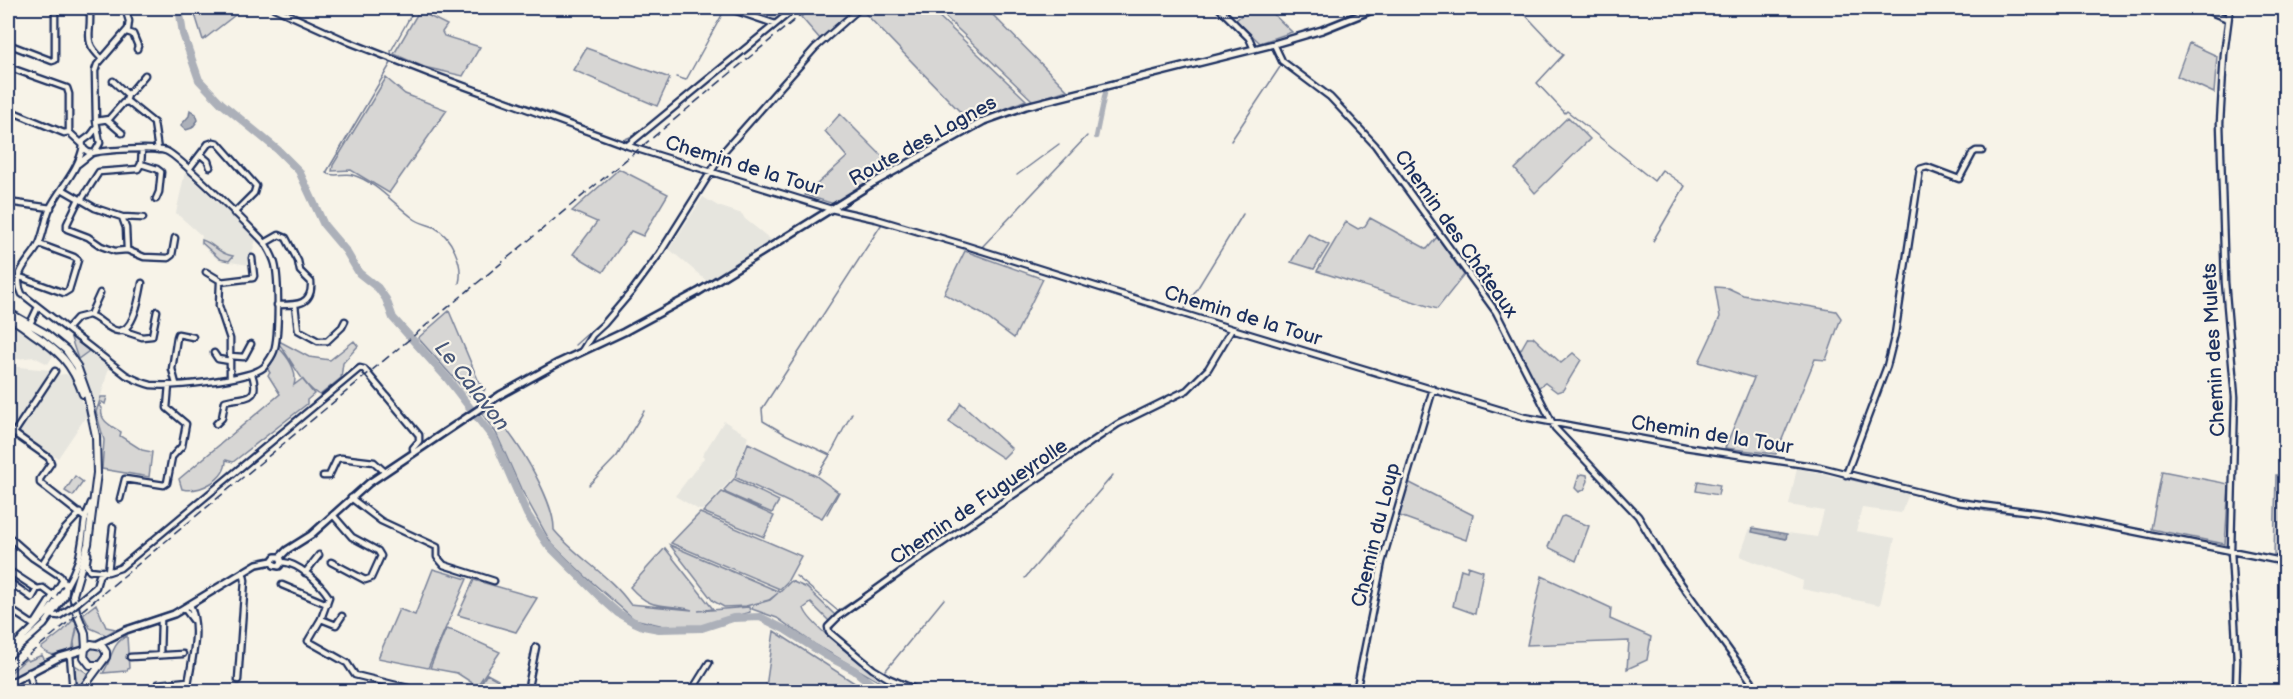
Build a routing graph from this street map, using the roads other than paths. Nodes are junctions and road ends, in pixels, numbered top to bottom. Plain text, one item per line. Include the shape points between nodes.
1 (55, 8) edge
2 (85, 8) edge
3 (125, 8) edge
4 (274, 8) edge
5 (728, 8) edge
6 (795, 8) edge
7 (860, 8) edge
8 (1219, 8) edge
9 (1377, 8) edge
10 (2201, 8) edge
11 (2230, 8) edge
12 (2228, 19) junction
13 (775, 24) junction
14 (127, 32) junction
15 (8, 44) edge
16 (1274, 44) junction
17 (137, 50) dead end
18 (1254, 50) junction
19 (102, 59) junction
20 (8, 67) edge
21 (145, 75) dead end
22 (113, 81) dead end
23 (128, 94) junction
24 (126, 101) junction
25 (8, 110) edge
26 (107, 120) junction
27 (96, 121) junction
28 (97, 127) junction
29 (71, 133) junction
30 (123, 133) dead end
31 (88, 136) junction
32 (99, 141) junction
33 (82, 146) junction
34 (627, 146) junction
35 (142, 150) junction
36 (158, 150) junction
37 (111, 151) junction
38 (1982, 151) dead end
39 (93, 152) junction
40 (201, 155) junction
41 (141, 164) junction
42 (76, 166) junction
43 (210, 167) dead end
44 (189, 170) junction
45 (710, 172) junction
46 (62, 189) junction
47 (156, 199) dead end
48 (80, 200) junction
49 (8, 202) edge
50 (51, 208) junction
51 (833, 210) junction
52 (234, 213) junction
53 (122, 217) junction
54 (143, 218) dead end
55 (175, 238) dead end
56 (265, 243) junction
57 (39, 244) junction
58 (127, 250) junction
59 (252, 258) dead end
60 (206, 272) dead end
61 (20, 277) junction
62 (221, 281) junction
63 (142, 283) dead end
64 (100, 293) dead end
65 (277, 305) junction
66 (295, 305) junction
67 (38, 307) junction
68 (157, 311) dead end
69 (8, 312) edge
70 (33, 314) junction
71 (90, 315) junction
72 (10, 319) edge
73 (22, 319) junction
74 (345, 321) dead end
75 (31, 324) junction
76 (67, 329) junction
77 (1232, 329) junction
78 (121, 330) junction
79 (193, 337) dead end
80 (251, 344) dead end
81 (582, 352) junction
82 (214, 353) dead end
83 (230, 358) junction
84 (55, 371) dead end
85 (252, 374) junction
86 (230, 378) junction
87 (176, 384) junction
88 (169, 385) junction
89 (1433, 389) junction
90 (1551, 421) junction
91 (216, 424) dead end
92 (94, 426) junction
93 (8, 429) edge
94 (14, 433) junction
95 (414, 453) junction
96 (385, 472) junction
97 (1846, 475) junction
98 (323, 476) dead end
99 (351, 498) junction
100 (120, 499) dead end
101 (80, 513) junction
102 (333, 515) junction
103 (88, 521) junction
104 (113, 527) dead end
105 (8, 536) edge
106 (88, 544) junction
107 (2231, 550) junction
108 (319, 555) dead end
109 (281, 559) junction
110 (331, 562) dead end
111 (2286, 562) edge
112 (42, 564) junction
113 (8, 570) edge
114 (90, 571) junction
115 (106, 571) junction
116 (243, 572) junction
117 (305, 573) junction
118 (76, 574) junction
119 (97, 579) junction
120 (8, 581) edge
121 (63, 581) junction
122 (494, 581) dead end
123 (282, 585) dead end
124 (37, 590) junction
125 (57, 599) junction
126 (327, 604) junction
127 (187, 606) junction
128 (8, 608) edge
129 (49, 615) junction
130 (342, 616) dead end
131 (321, 619) junction
132 (161, 620) junction
133 (85, 633) junction
134 (113, 638) junction
135 (97, 643) junction
136 (536, 647) dead end
137 (85, 649) junction
138 (8, 651) edge
139 (106, 651) junction
140 (183, 654) dead end
141 (70, 655) junction
142 (160, 655) junction
143 (8, 657) edge
144 (130, 657) dead end
145 (86, 661) junction
146 (709, 663) dead end
147 (99, 665) junction
148 (29, 672) junction
149 (238, 680) dead end
150 (188, 681) junction
151 (86, 683) junction
152 (8, 684) edge
153 (158, 684) dead end
154 (408, 688) dead end
155 (73, 690) edge
156 (34, 692) edge
157 (80, 692) edge
158 (187, 692) edge
159 (526, 692) edge
160 (692, 692) edge
161 (921, 692) edge
162 (1356, 692) edge
163 (1759, 692) edge
164 (2236, 692) edge

1 - 15 street via 55,60
2 - 19 street via 90,14 88,41
3 - 14 street
4 - 34 street, Chemin de la Tour via 431,75
5 - 13 street
6 - 13 street
7 - 45 street via 815,48
8 - 18 street via 1249,38
9 - 16 street, Route des Lagnes
10 - 12 street
11 - 12 street, Chemin des Mulets
12 - 107 street, Chemin des Mulets via 2220,123 2225,282 2235,397
13 - 34 street
14 - 17 street via 134,34
14 - 19 street
16 - 18 street, Route des Lagnes
16 - 90 street, Chemin des Châteaux via 1282,61 1350,116 1418,203 1496,312
18 - 51 street, Route des Lagnes via 1001,114 889,173
19 - 27 street via 95,71
20 - 29 street via 67,88
21 - 23 street
22 - 23 street
23 - 24 street
24 - 26 street
24 - 36 street via 154,123
25 - 29 street
26 - 27 street
26 - 30 street
27 - 28 street
28 - 31 street
28 - 32 street
29 - 31 street
29 - 33 street
31 - 32 street
31 - 33 street
32 - 37 street
32 - 39 street
33 - 39 street
33 - 42 street
34 - 45 street, Chemin de la Tour
35 - 36 street
35 - 37 street
35 - 41 street
36 - 44 street via 172,154
37 - 39 street
38 - 97 street via 1973,153 1959,179 1927,167 1920,169 1895,334
39 - 42 street
40 - 43 street
40 - 44 street
40 - 52 street via 208,144 218,143 255,182 254,193
41 - 47 street via 161,172
41 - 48 street via 138,169 99,172
42 - 46 street
44 - 52 street
45 - 51 street, Chemin de la Tour
45 - 81 street via 633,291 592,335
46 - 48 street
46 - 50 street
48 - 53 street
48 - 58 street via 67,229 115,251
49 - 50 street
50 - 57 street
51 - 77 street, Chemin de la Tour via 879,219
51 - 81 street, Route des Lagnes via 698,292
52 - 56 street
53 - 54 street
53 - 58 street
55 - 58 street via 170,258 144,257
56 - 65 street via 275,265
56 - 66 street via 283,236 300,271 310,282 310,295
57 - 61 street via 24,263
57 - 61 street via 78,260 69,291
59 - 62 street via 253,278
60 - 62 street
61 - 67 street via 22,294
62 - 83 street via 219,306 228,330
63 - 78 street via 131,321
64 - 71 street
65 - 66 street
65 - 85 street via 273,353
66 - 74 street via 298,330 318,341 327,341
67 - 70 street
67 - 76 street
68 - 78 street via 152,336
69 - 73 main road
70 - 73 street
70 - 75 street
71 - 76 street via 79,316
71 - 78 street
72 - 75 street
72 - 92 main road via 67,361
73 - 75 main road
75 - 92 main road via 74,360
76 - 88 street via 133,379
77 - 89 street, Chemin de la Tour
77 - 161 street, Chemin de Fugueyrolle via 1208,369 1187,390 1118,424 923,556 829,626 829,632 873,669
79 - 87 street via 178,334 172,369
80 - 83 street via 244,357
81 - 95 street, Route des Lagnes via 484,405
82 - 83 street via 218,359
83 - 86 street
84 - 94 street
85 - 86 street
85 - 91 street via 254,392 244,399 225,401 224,414
86 - 87 street
87 - 88 street
88 - 100 street via 167,408 186,424 182,446 172,457 167,483 125,479
89 - 90 street, Chemin de la Tour via 1524,417
89 - 162 street, Chemin du Loup via 1382,562
90 - 97 street, Chemin de la Tour via 1685,447 1820,467
90 - 163 street, Chemin des Châteaux via 1638,516 1664,560
92 - 103 main road via 98,459
93 - 94 street
94 - 101 street via 51,460 40,479 41,485
95 - 96 street, Route des Lagnes
95 - 115 street via 419,435 360,368 126,563 115,571
96 - 98 street via 374,462 341,458 329,476
96 - 99 street, Route des Lagnes
97 - 107 street, Chemin de la Tour via 1958,502 2047,514
99 - 102 street, Route des Lagnes
99 - 122 street via 381,521 437,547 437,557 444,565
101 - 103 street
101 - 112 street
102 - 109 street, Route des Lagnes
102 - 110 street via 352,537 381,556 368,580
103 - 106 main road
103 - 118 street
104 - 115 street
105 - 112 street
106 - 114 street via 86,565
106 - 118 main road
107 - 111 street, Chemin de la Tour
107 - 164 street, Chemin des Mulets
108 - 117 street
109 - 116 street, Route des Lagnes via 275,557
109 - 117 street
112 - 121 street
113 - 124 street
114 - 115 street
114 - 118 street
114 - 119 street
115 - 119 street
116 - 127 street, Route des Lagnes
116 - 149 street
117 - 126 street via 326,592
118 - 121 street
118 - 121 street
118 - 133 main road via 73,599
119 - 129 street, bridge via 96,587 71,608 59,616
120 - 124 street via 32,598
121 - 125 street
123 - 126 street
124 - 125 street via 43,588
125 - 128 street via 32,624
125 - 129 street
126 - 131 street
127 - 132 street, Route des Lagnes
127 - 150 street via 194,623
129 - 138 street
129 - 143 street via 40,630
130 - 131 street via 336,625
131 - 154 street via 308,641 347,663 355,675
132 - 134 street, Route des Lagnes
132 - 142 street
133 - 135 main road
133 - 137 main road
134 - 135 street, Route des Lagnes
134 - 139 street
135 - 137 main road
135 - 139 main road
136 - 159 street
137 - 141 street
137 - 145 main road
139 - 147 main road via 105,660
140 - 142 street
141 - 145 street
141 - 148 street
141 - 155 street
142 - 144 street
145 - 147 main road
145 - 151 main road via 90,674
146 - 160 street
147 - 151 main road
148 - 152 street
148 - 156 street
150 - 153 street
150 - 158 street
151 - 157 main road

